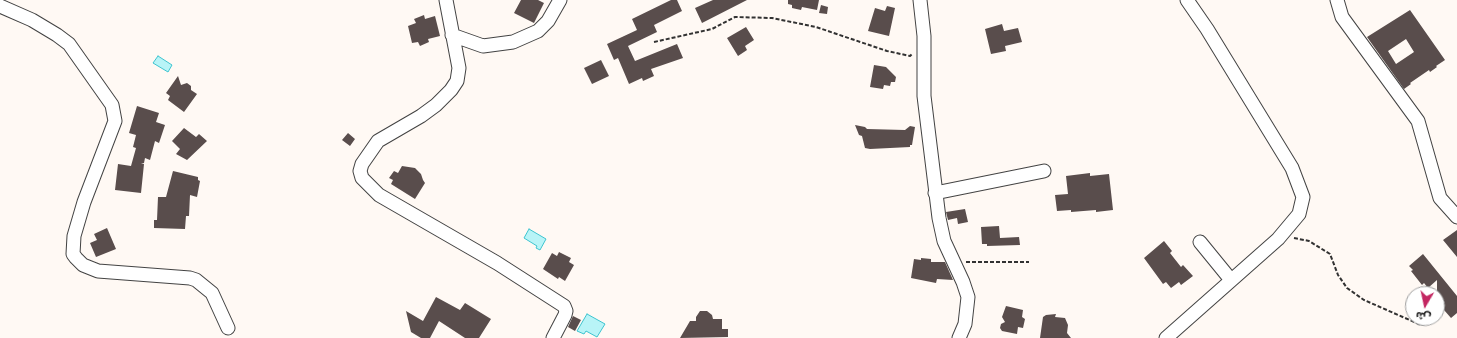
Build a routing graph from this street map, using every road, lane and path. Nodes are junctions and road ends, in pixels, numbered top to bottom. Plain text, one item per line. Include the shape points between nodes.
1 (446, 0) edge
2 (560, 0) edge
3 (920, 0) edge
4 (1187, 0) edge
5 (1338, 0) edge
6 (0, 6) edge
7 (452, 35) junction
8 (654, 42) dead end
9 (924, 43) junction
10 (1044, 171) dead end
11 (935, 193) junction
12 (1457, 217) edge
13 (1281, 236) junction
14 (1200, 242) dead end
15 (953, 262) junction
16 (1029, 262) dead end
17 (1231, 280) junction
18 (1405, 318) edge
19 (228, 328) dead end
20 (553, 338) edge
21 (959, 338) edge
22 (1166, 338) edge

1 - 7 street
2 - 7 street via 548,21 538,32 512,42 483,46
3 - 9 street
4 - 13 street via 1292,168 1303,197 1299,214
5 - 12 street via 1342,17 1418,121 1440,198
6 - 19 street via 44,27 69,44 112,105 115,121 84,202 74,236 73,254 79,262 91,269 196,280 212,293
7 - 20 street via 459,68 457,81 436,105 378,141 362,164 362,178 379,195 497,263 564,306 566,315
8 - 9 path via 712,29 735,17 772,18 816,27 887,51 910,56
9 - 11 street via 924,96
10 - 11 street
11 - 15 street via 944,241
13 - 17 street
13 - 18 path via 1309,241 1330,254 1338,275 1347,288 1364,300
14 - 17 street
15 - 16 path
15 - 21 street via 968,297 965,324
17 - 22 street

